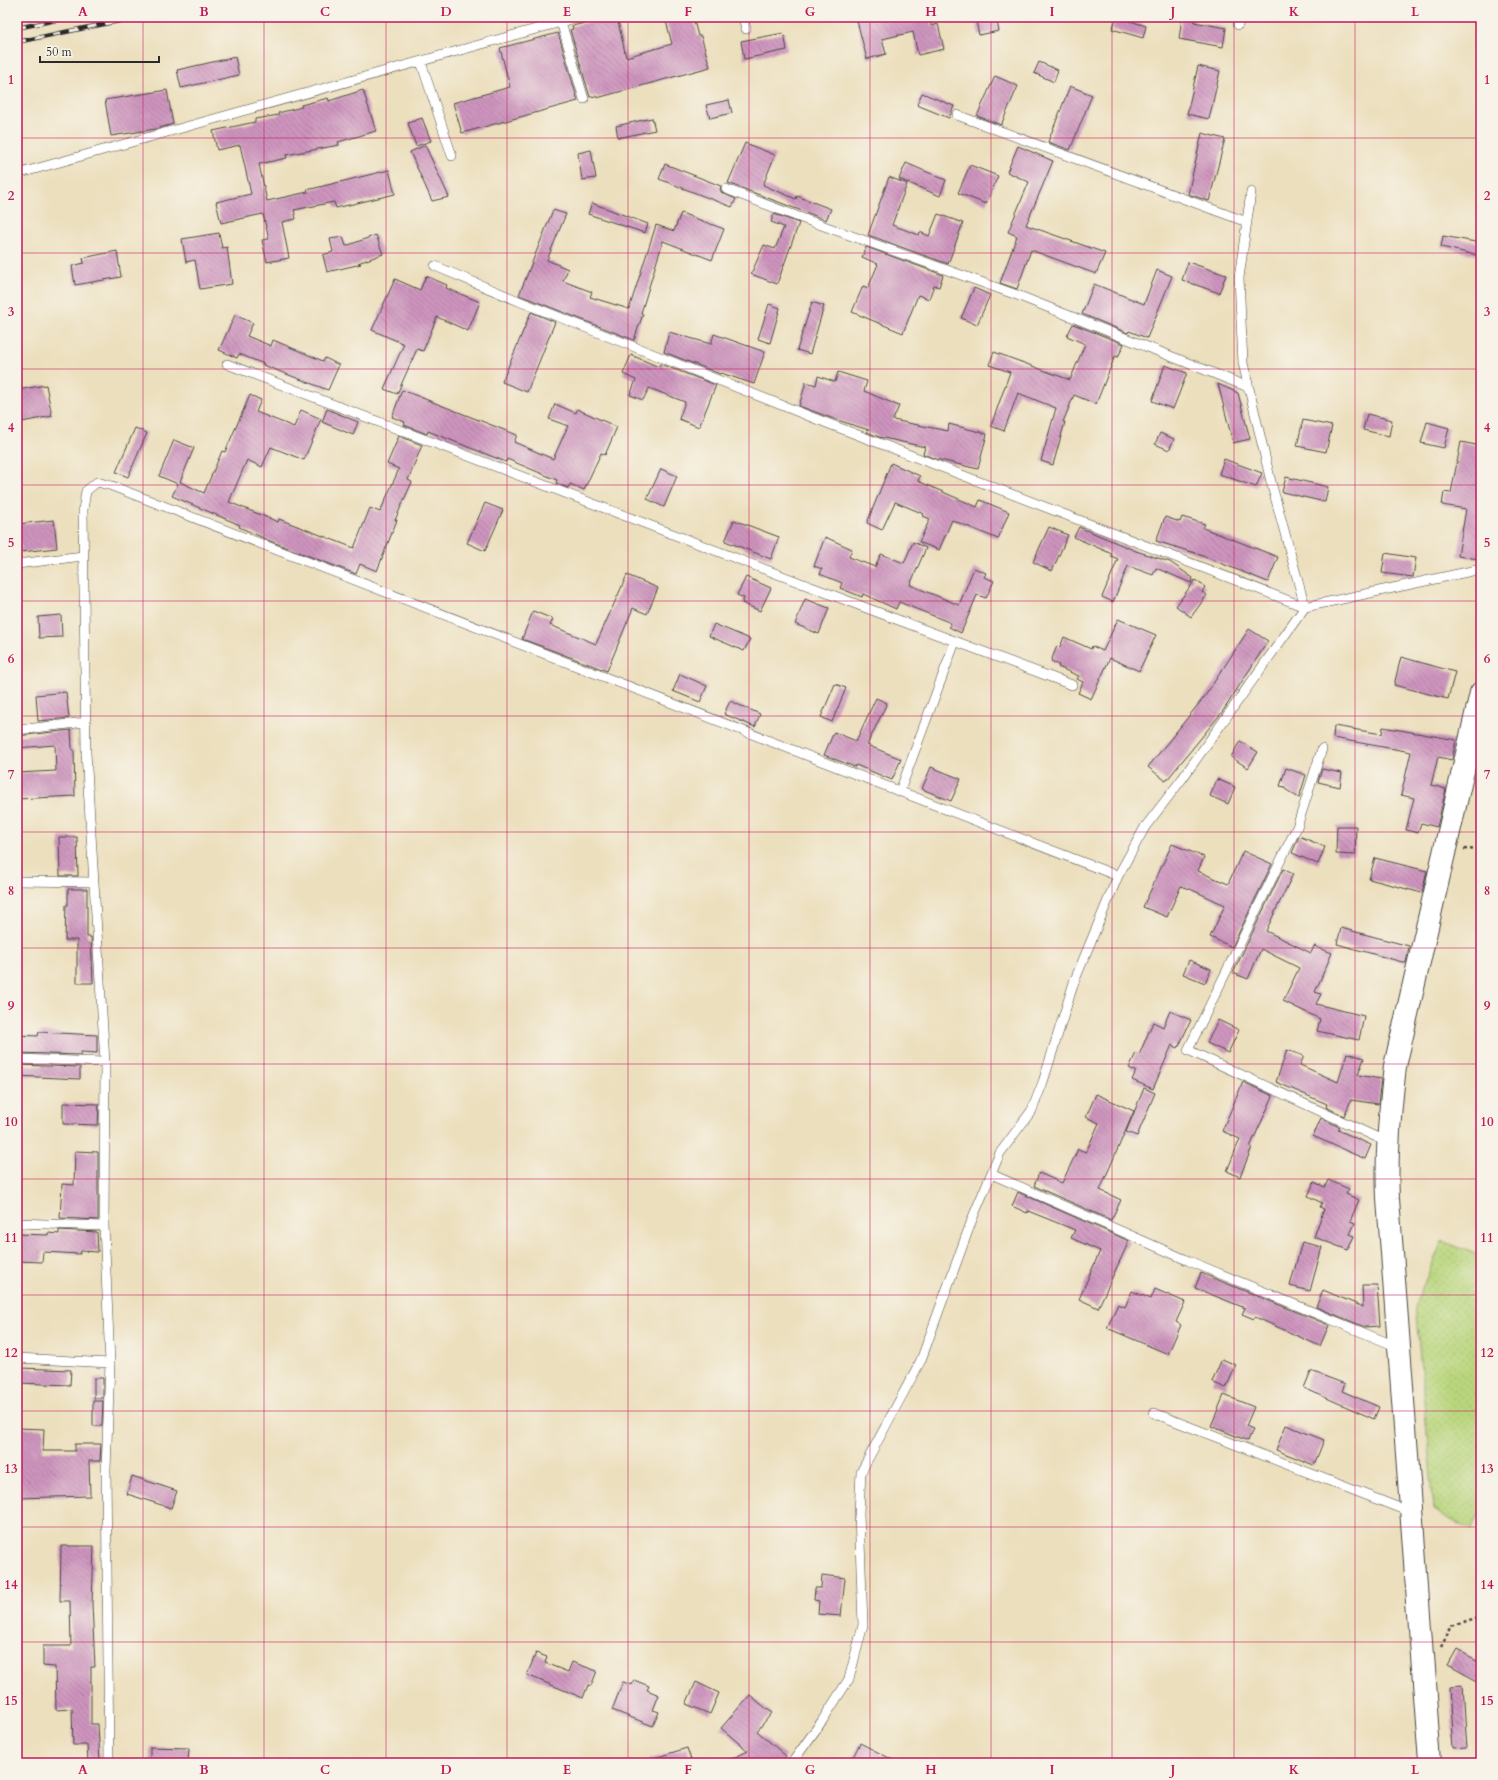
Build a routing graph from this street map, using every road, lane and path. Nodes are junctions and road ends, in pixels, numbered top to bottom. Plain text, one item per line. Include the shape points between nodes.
1 (579, 17) edge
2 (743, 17) edge
3 (561, 22) junction
4 (746, 29) dead end
5 (421, 62) junction
6 (584, 99) dead end
7 (957, 115) dead end
8 (452, 156) dead end
9 (17, 174) edge
10 (726, 189) dead end
11 (1251, 192) dead end
12 (1246, 222) junction
13 (435, 266) dead end
14 (227, 364) dead end
15 (1248, 387) junction
16 (83, 556) junction
17 (17, 564) edge
18 (1481, 569) edge
19 (1305, 607) junction
20 (955, 642) junction
21 (1072, 685) dead end
22 (1481, 693) edge
23 (86, 722) junction
24 (17, 730) edge
25 (1322, 749) dead end
26 (900, 791) junction
27 (1118, 876) junction
28 (17, 881) edge
29 (94, 882) junction
30 (17, 1059) edge
31 (104, 1062) junction
32 (1387, 1142) junction
33 (991, 1174) junction
34 (17, 1223) edge
35 (104, 1226) junction
36 (1399, 1348) junction
37 (17, 1358) edge
38 (110, 1363) junction
39 (1154, 1412) dead end
40 (1411, 1513) junction
41 (1481, 1616) edge
42 (1438, 1651) dead end
43 (109, 1763) edge
44 (790, 1763) edge
45 (1430, 1763) edge

1 - 3 lane
2 - 4 lane
3 - 5 lane
3 - 6 lane
5 - 8 lane
5 - 9 lane
7 - 12 lane
10 - 15 lane via 1017,295
11 - 12 lane
12 - 15 lane via 1239,278 1243,363
13 - 19 lane via 812,418
14 - 20 lane
15 - 19 lane
16 - 17 lane
16 - 23 lane
16 - 26 lane via 82,510 86,491 97,482
18 - 19 lane
19 - 27 lane via 1145,827
20 - 21 lane
20 - 26 lane
22 - 32 street via 1395,1066
23 - 24 lane
23 - 29 lane
25 - 32 lane via 1297,827 1188,1050
26 - 27 lane
27 - 33 lane via 1074,982 1032,1110 1000,1153
28 - 29 lane
29 - 31 lane
30 - 31 lane
31 - 35 lane
32 - 36 street via 1388,1200
33 - 36 lane via 1189,1261
33 - 44 lane via 921,1360 861,1472 859,1513 863,1625 849,1679 822,1721
34 - 35 lane
35 - 38 lane
36 - 40 street
37 - 38 lane
38 - 43 lane via 106,1470
39 - 40 lane
40 - 45 street
41 - 42 path via 1452,1626

